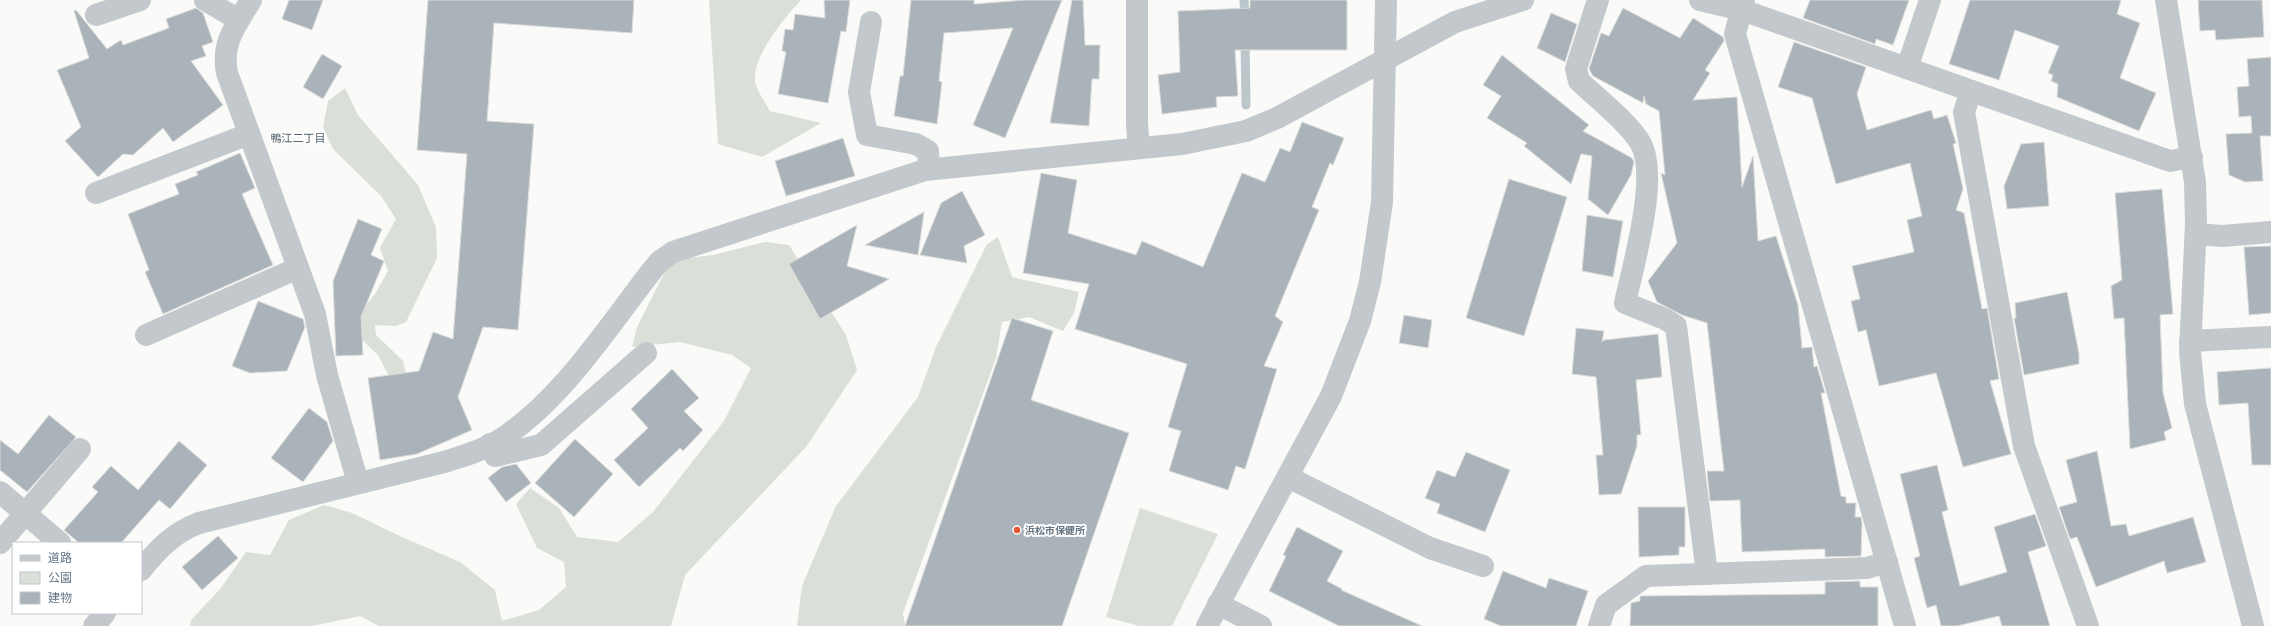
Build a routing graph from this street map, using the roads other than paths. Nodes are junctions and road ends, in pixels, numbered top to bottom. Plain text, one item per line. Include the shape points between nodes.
1 (140, 0) edge
2 (205, 0) edge
3 (251, 0) edge
4 (1137, 0) edge
5 (1386, 0) edge
6 (1523, 0) edge
7 (1598, 0) edge
8 (1700, 0) edge
9 (1930, 0) edge
10 (2166, 0) edge
11 (1743, 5) edge
12 (96, 15) dead end
13 (239, 20) junction
14 (871, 22) dead end
15 (1384, 60) junction
16 (1907, 68) junction
17 (1971, 91) junction
18 (249, 134) junction
19 (1139, 148) junction
20 (2192, 157) junction
21 (929, 169) junction
22 (96, 193) dead end
23 (2271, 232) edge
24 (2196, 234) junction
25 (298, 268) junction
26 (146, 335) dead end
27 (2271, 337) edge
28 (2190, 341) junction
29 (646, 353) dead end
30 (490, 444) junction
31 (80, 448) dead end
32 (1288, 477) junction
33 (358, 484) junction
34 (0, 492) edge
35 (25, 514) junction
36 (59, 542) edge
37 (0, 543) edge
38 (1887, 562) junction
39 (1483, 566) dead end
40 (142, 569) edge
41 (1707, 574) junction
42 (1218, 604) junction
43 (104, 614) edge
44 (94, 626) edge
45 (1207, 626) edge
46 (1261, 626) edge
47 (1599, 626) edge
48 (1905, 626) edge
49 (2088, 626) edge
50 (2253, 626) edge

1 - 12 street
2 - 13 street
3 - 13 street
4 - 19 street via 1136,124
5 - 15 street
6 - 15 street via 1455,22
7 - 41 street via 1576,69 1579,81 1632,132 1641,144 1646,158 1642,224 1625,303 1676,326
8 - 11 street
9 - 16 street
10 - 20 street
11 - 16 street
11 - 38 street via 1735,34
13 - 18 street via 226,45 224,59
14 - 21 street via 858,92 867,135 916,144 928,151
15 - 19 street via 1262,125 1182,144
15 - 32 street via 1382,202 1370,282 1348,359 1332,396
16 - 17 street
17 - 20 street via 2170,161
17 - 49 street via 1964,112 2024,446
18 - 22 street
18 - 25 street
19 - 21 street
20 - 24 street
21 - 30 street via 673,252 660,261 560,388 541,408 520,426
23 - 24 street via 2222,236
24 - 28 street
25 - 26 street
25 - 33 street via 315,314 327,375
27 - 28 street
28 - 50 street via 2191,378 2200,430
29 - 30 street via 541,445 495,456
30 - 33 street via 444,462
31 - 35 street
32 - 39 street via 1430,548
32 - 42 street
33 - 40 street via 184,528 160,547
34 - 35 street
35 - 36 street
35 - 37 street
38 - 41 street via 1867,568
38 - 48 street
41 - 47 street via 1646,576 1606,605
42 - 45 street
42 - 46 street
43 - 44 street

